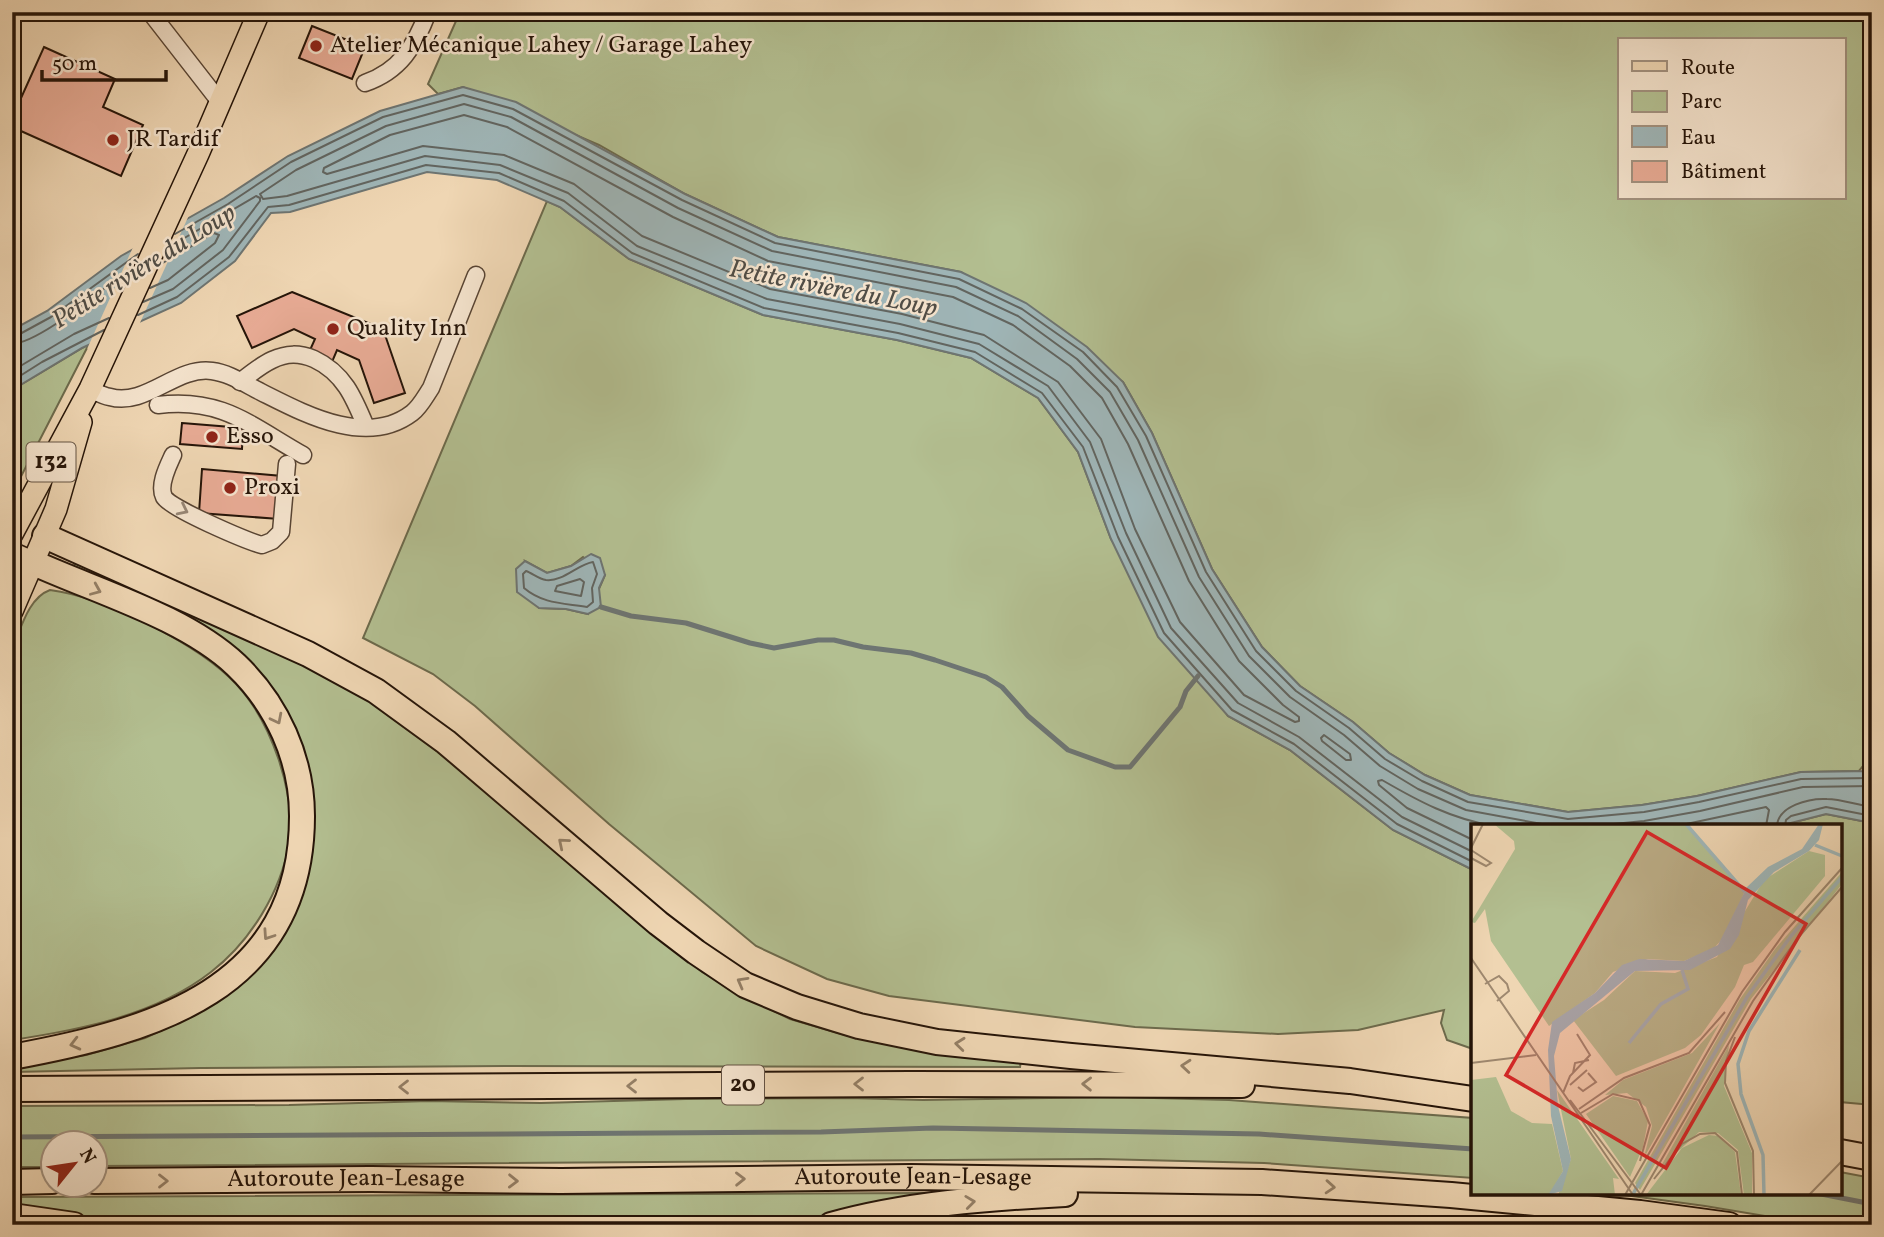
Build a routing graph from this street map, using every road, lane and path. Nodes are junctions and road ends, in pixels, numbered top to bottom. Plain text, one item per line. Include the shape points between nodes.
1 (150, 12) edge
2 (259, 12) edge
3 (428, 12) edge
4 (365, 83) dead end
5 (220, 102) junction
6 (476, 275) dead end
7 (240, 382) junction
8 (90, 389) junction
9 (158, 405) dead end
10 (366, 427) junction
11 (173, 455) dead end
12 (303, 455) dead end
13 (287, 464) dead end
14 (15, 529) edge
15 (45, 536) junction
16 (23, 558) edge
17 (12, 611) edge
18 (12, 1057) edge
19 (12, 1089) edge
20 (1471, 1100) edge
21 (1471, 1100) edge
22 (1842, 1152) edge
23 (1872, 1158) edge
24 (38, 1181) edge
25 (108, 1181) edge
26 (12, 1182) edge
27 (1262, 1182) junction
28 (12, 1216) edge
29 (74, 1225) edge
30 (831, 1225) edge
31 (1729, 1225) edge

1 - 5 street
2 - 5 main road, 132
3 - 4 street via 399,65
5 - 8 main road, 132
6 - 10 street via 420,405 399,421
7 - 8 street via 209,370 131,398 111,398
7 - 10 street via 308,416
7 - 10 street via 270,361 305,355 345,382
8 - 14 main road, 132
8 - 15 main road, 132 via 66,482
9 - 12 street via 195,403 226,411
11 -> 13 street via 164,482 165,500 262,545 281,532
14 - 15 main road
15 - 16 main road, 132
20 -> 15 highway via 1350,1081 937,1042 797,1007 745,985 686,945 446,742 376,691 308,654
16 - 17 main road, 132
16 -> 18 highway via 194,634 235,664 269,704 290,748 302,802 301,852 289,900 268,936 217,988 133,1029
21 -> 19 highway, 20 via 1276,1086 1074,1083
22 - 23 highway
24 - 26 highway
25 -> 27 highway, Autoroute Jean-Lesage via 911,1177
30 -> 27 highway via 862,1216 978,1200
27 -> 31 highway, Autoroute Jean-Lesage via 1451,1195
28 - 29 highway

